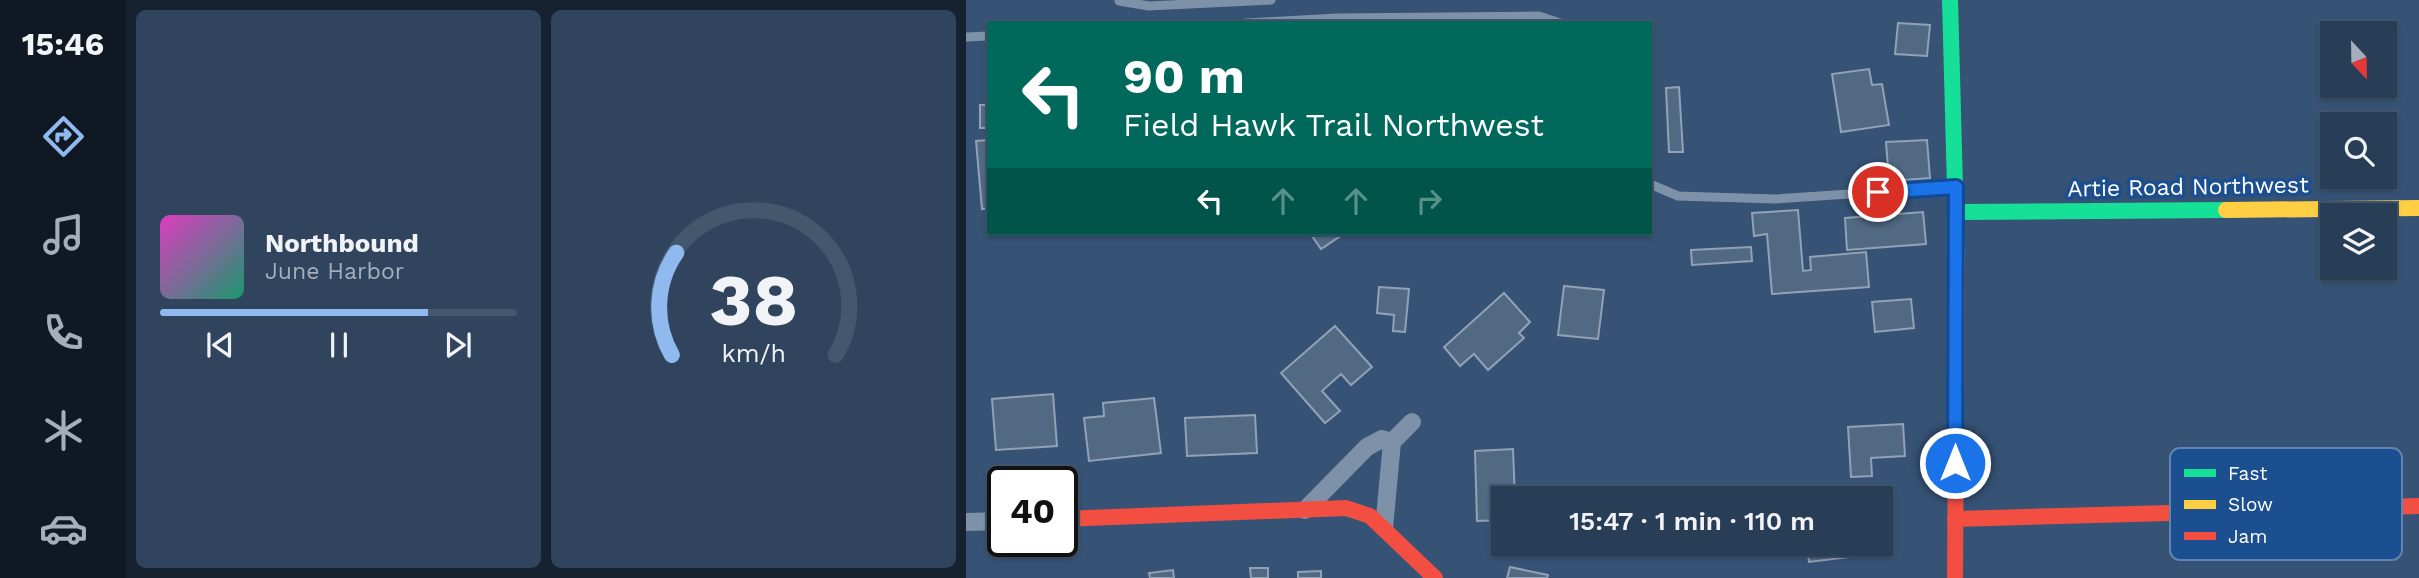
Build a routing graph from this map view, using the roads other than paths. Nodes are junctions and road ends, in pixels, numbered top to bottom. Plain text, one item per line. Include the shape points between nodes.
1 (1271, 0) edge
2 (1950, 0) edge
3 (1119, 1) edge
4 (1282, 21) edge
5 (1554, 21) edge
6 (987, 36) edge
7 (966, 37) edge
8 (1652, 185) edge
9 (1956, 187) junction
10 (2419, 208) edge
11 (1957, 212) junction
12 (1412, 422) dead end
13 (1392, 442) junction
14 (1305, 510) junction
15 (2170, 513) edge
16 (1078, 518) edge
17 (1955, 519) junction
18 (987, 521) edge
19 (966, 522) edge
20 (1384, 528) junction
21 (1435, 578) edge
22 (1955, 578) edge

1 - 3 lane via 1149,6
2 - 9 street
4 - 5 lane via 1539,16
6 - 7 lane
8 - 9 lane via 1678,196 1775,199
9 - 11 street
10 - 11 street, Artie Road Northwest
11 - 17 street
12 - 13 street
13 - 14 street via 1382,439 1367,447
13 - 20 street
14 - 16 street
14 - 20 street via 1346,508 1370,516
15 - 17 street
17 - 22 street
18 - 19 street
20 - 21 street

